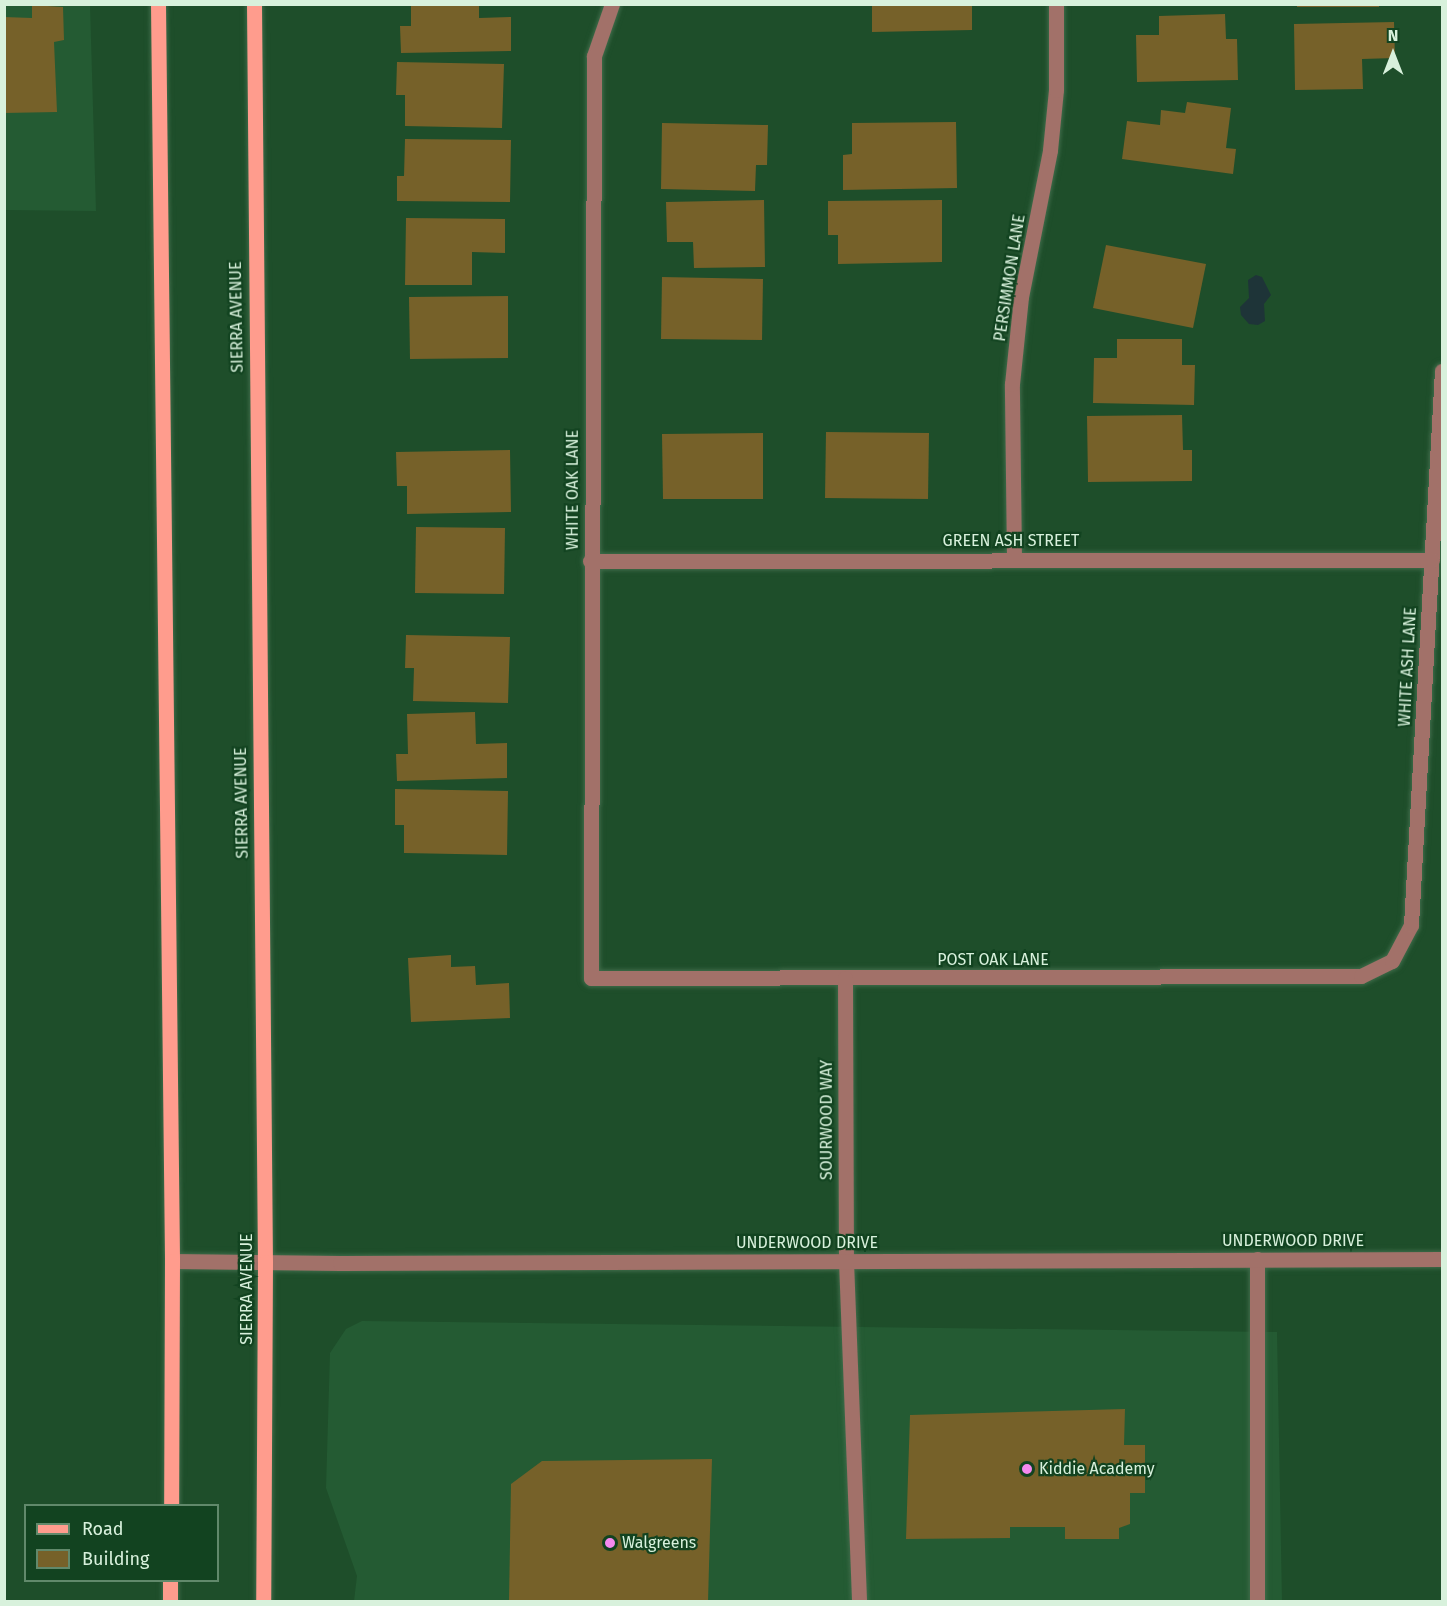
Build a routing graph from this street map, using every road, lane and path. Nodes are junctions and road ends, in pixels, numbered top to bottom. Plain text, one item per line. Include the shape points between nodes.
1 (158, 4) edge
2 (254, 4) edge
3 (612, 4) edge
4 (1056, 4) edge
5 (1443, 371) edge
6 (1014, 559) junction
7 (1432, 560) junction
8 (590, 561) junction
9 (1392, 961) joint
10 (591, 978) joint
11 (844, 978) junction
12 (1257, 1259) junction
13 (1443, 1259) edge
14 (172, 1261) junction
15 (846, 1261) junction
16 (265, 1262) junction
17 (171, 1504) edge
18 (170, 1582) edge
19 (170, 1602) edge
20 (263, 1602) edge
21 (859, 1602) edge
22 (1257, 1602) edge

1 - 14 main road
2 - 16 main road, SIERRA AVENUE
3 - 8 street, WHITE OAK LANE via 594,56
4 - 6 street, PERSIMMON LANE via 1056,90 1050,150 1021,297 1012,384
5 - 7 street, WHITE ASH LANE
6 - 7 street, GREEN ASH STREET
6 - 8 street, GREEN ASH STREET
7 - 9 street, WHITE ASH LANE via 1411,925
8 - 10 street, WHITE OAK LANE
9 - 11 street, POST OAK LANE via 1361,976
10 - 11 street, POST OAK LANE
11 - 15 street, SOURWOOD WAY
12 - 13 street, UNDERWOOD DRIVE
12 - 15 street, UNDERWOOD DRIVE
12 - 22 street
14 - 16 street, UNDERWOOD DRIVE
14 - 17 main road
15 - 16 street, UNDERWOOD DRIVE
15 - 21 street, SOURWOOD WAY
16 - 20 main road, SIERRA AVENUE
18 - 19 main road

